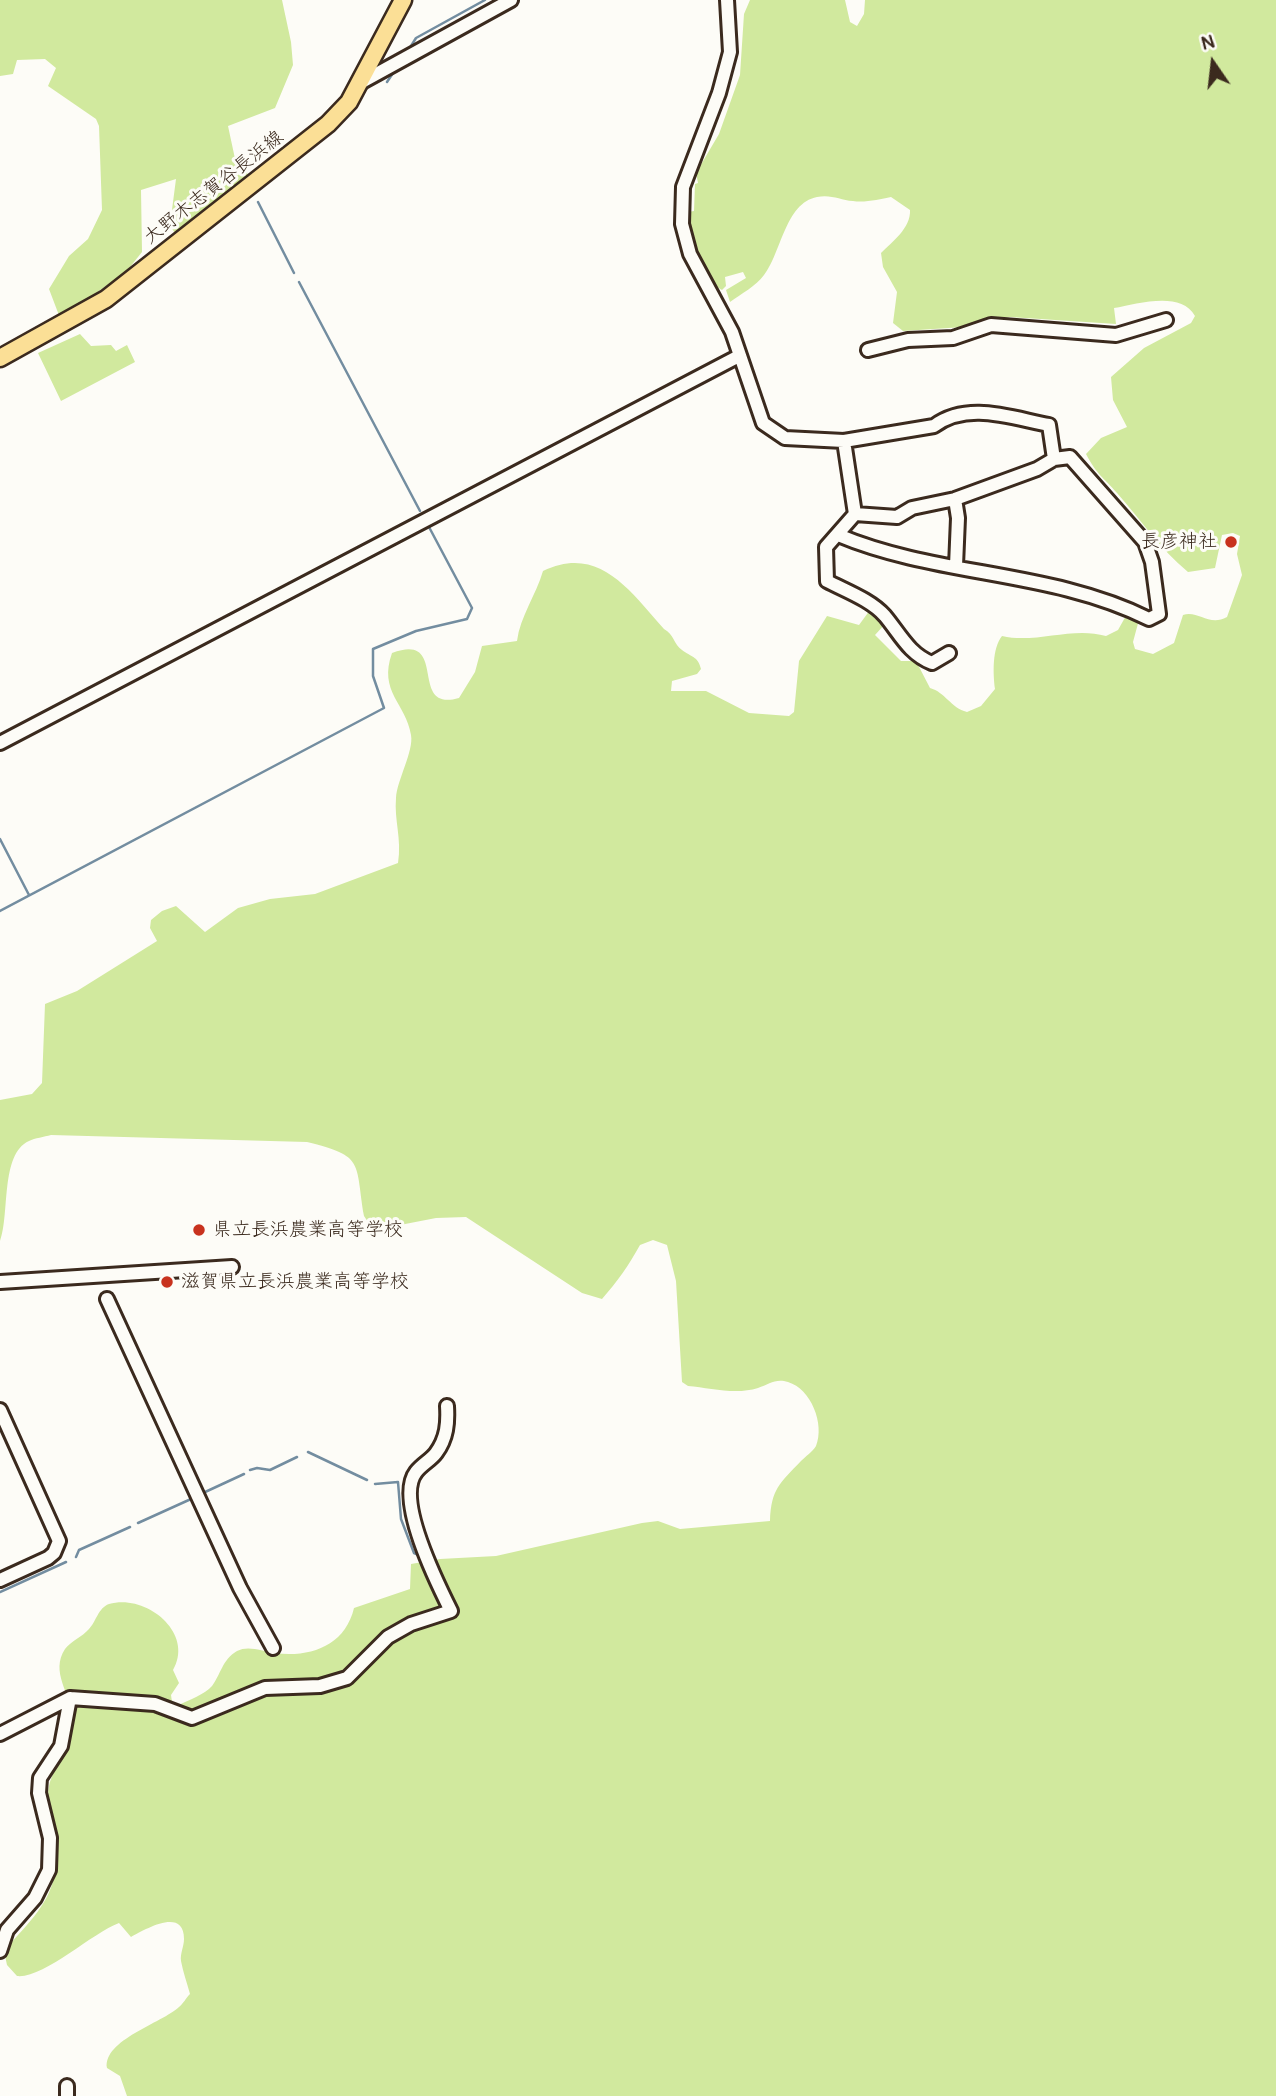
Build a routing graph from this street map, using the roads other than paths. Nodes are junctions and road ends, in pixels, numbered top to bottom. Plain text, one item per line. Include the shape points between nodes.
1 (402, 0) edge
2 (511, 0) edge
3 (727, 0) edge
4 (360, 83) junction
5 (1167, 320) dead end
6 (868, 350) dead end
7 (739, 356) junction
8 (0, 358) edge
9 (844, 441) junction
10 (1054, 460) junction
11 (955, 499) junction
12 (855, 514) junction
13 (838, 535) junction
14 (956, 566) junction
15 (949, 653) dead end
16 (0, 743) edge
17 (232, 1267) dead end
18 (0, 1282) edge
19 (107, 1299) dead end
20 (447, 1406) dead end
21 (0, 1410) edge
22 (0, 1580) edge
23 (273, 1648) dead end
24 (70, 1698) junction
25 (0, 1734) edge
26 (0, 1951) edge

1 - 4 main road, 大野木志賀谷長浜線
2 - 4 street
3 - 7 street via 730,52 683,187 681,224 690,254 727,321
4 - 8 main road, 大野木志賀谷長浜線 via 349,102 311,139 125,284
5 - 6 street via 1116,335 991,325 953,338 908,340
7 - 9 street via 763,423 785,438
7 - 16 street
9 - 10 street via 934,426 981,410 1049,425
9 - 12 street
10 - 11 street
10 - 14 street via 1070,457 1145,542 1159,614 1149,619 1054,584
11 - 12 street via 912,508 897,517
11 - 14 street
12 - 13 street
13 - 14 street via 904,556
13 - 15 street via 826,547 827,581 884,615 904,643 923,659 932,663
17 - 18 street
19 - 23 street via 240,1588
20 - 24 street via 448,1428 437,1452 415,1473 411,1488 413,1517 450,1611 388,1637 347,1678 320,1686 265,1688 192,1718 155,1704
21 - 22 street via 59,1541 48,1558
24 - 25 street
24 - 26 street via 61,1746 40,1778 38,1793 50,1838 49,1870 35,1898 7,1930

